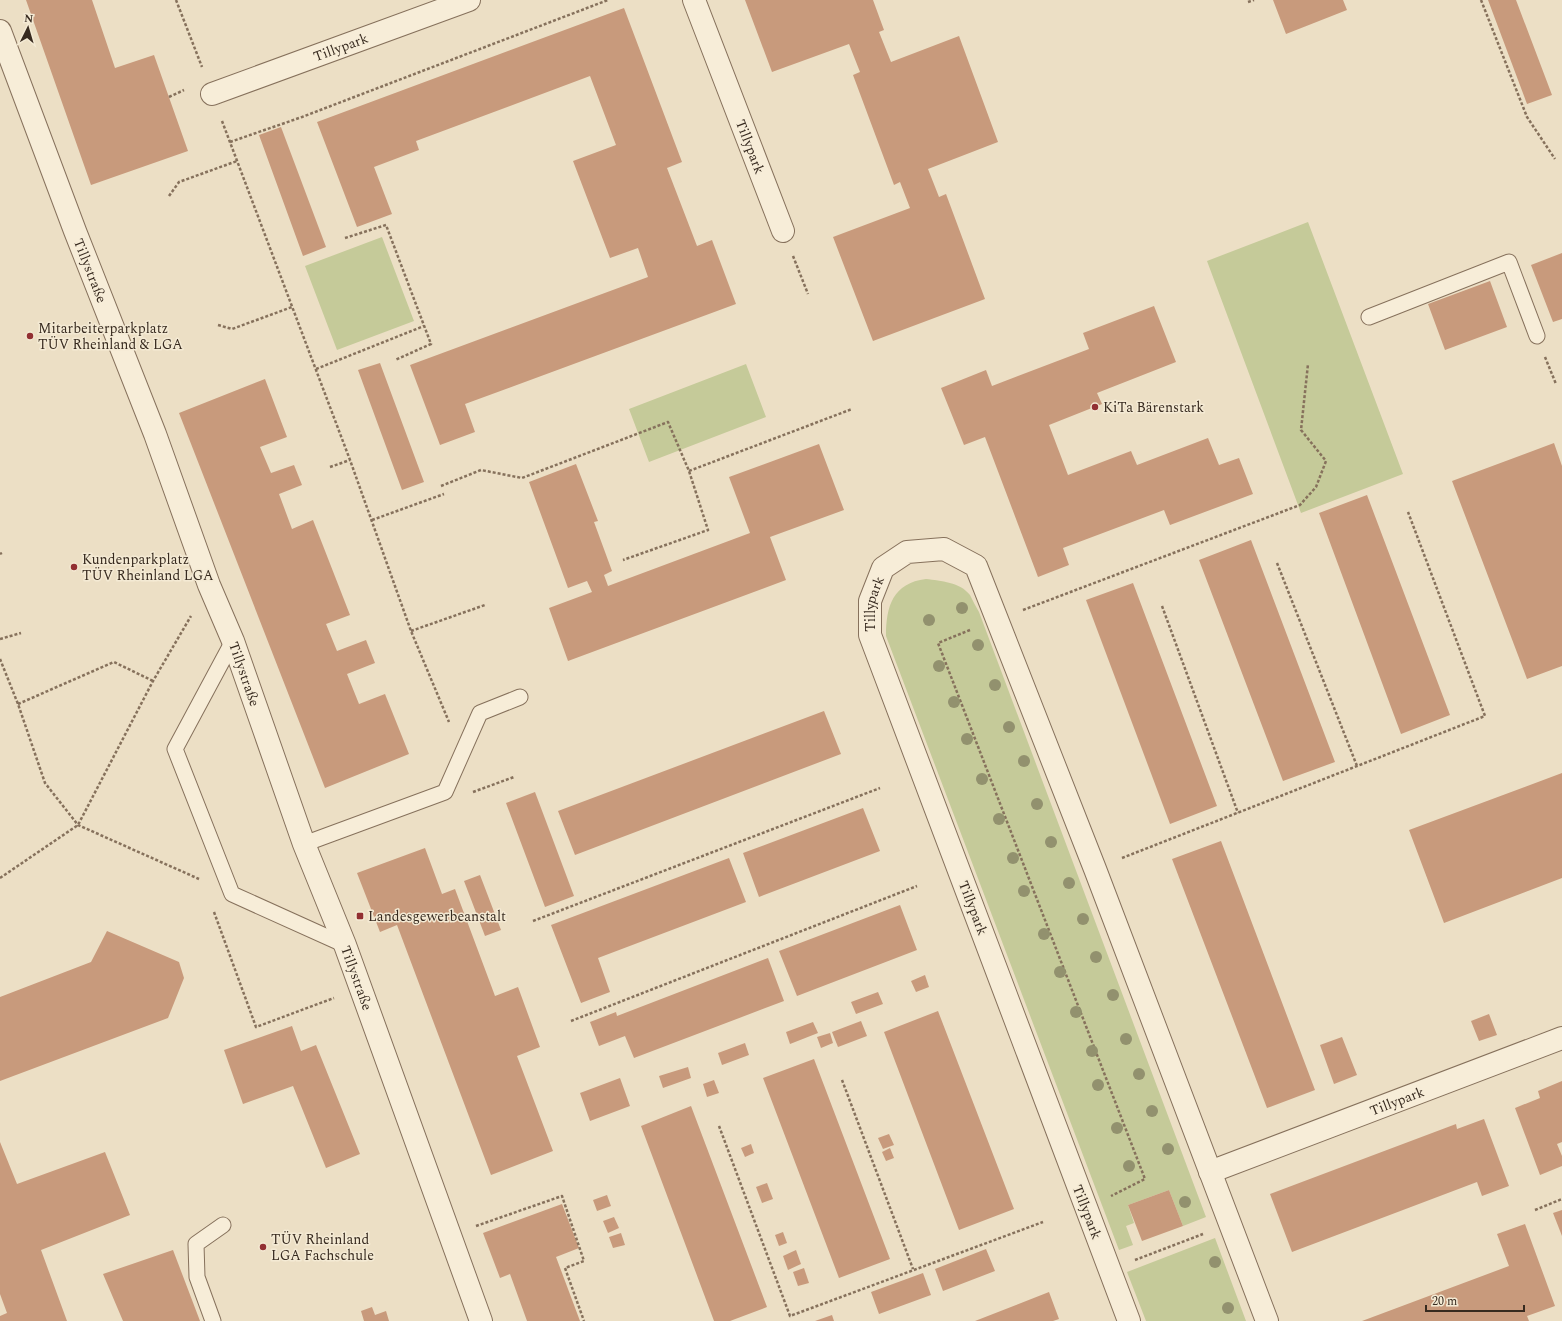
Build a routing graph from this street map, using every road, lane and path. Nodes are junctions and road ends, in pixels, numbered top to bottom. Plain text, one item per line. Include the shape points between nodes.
1 (176, 0) edge
2 (469, 0) edge
3 (608, 0) edge
4 (694, 0) edge
5 (1254, 0) edge
6 (1481, 0) edge
7 (1248, 2) dead end
8 (0, 31) edge
9 (212, 94) junction
10 (230, 142) junction
11 (1555, 159) dead end
12 (237, 161) junction
13 (169, 196) dead end
14 (784, 231) joint
15 (345, 238) dead end
16 (808, 294) dead end
17 (292, 307) junction
18 (1369, 317) dead end
19 (218, 325) dead end
20 (424, 326) junction
21 (1537, 336) dead end
22 (396, 360) dead end
23 (1308, 364) dead end
24 (316, 369) junction
25 (852, 409) dead end
26 (350, 460) junction
27 (330, 467) dead end
28 (689, 471) junction
29 (441, 486) dead end
30 (444, 494) dead end
31 (1408, 512) dead end
32 (372, 520) junction
33 (623, 560) dead end
34 (1277, 563) dead end
35 (209, 585) junction
36 (485, 604) dead end
37 (1162, 606) dead end
38 (997, 619) junction
39 (411, 631) junction
40 (21, 633) dead end
41 (0, 639) edge
42 (233, 641) junction
43 (0, 659) edge
44 (153, 681) junction
45 (520, 698) dead end
46 (18, 704) junction
47 (462, 754) junction
48 (1356, 766) junction
49 (514, 777) dead end
50 (880, 788) dead end
51 (473, 792) dead end
52 (1238, 813) junction
53 (78, 825) junction
54 (304, 844) junction
55 (1128, 856) dead end
56 (0, 878) edge
57 (917, 886) dead end
58 (232, 894) junction
59 (213, 909) dead end
60 (533, 921) dead end
61 (345, 945) junction
62 (360, 988) junction
63 (571, 1021) dead end
64 (1562, 1038) edge
65 (842, 1080) dead end
66 (719, 1126) dead end
67 (1210, 1172) junction
68 (1562, 1199) edge
69 (1085, 1208) junction
70 (1534, 1210) dead end
71 (1043, 1222) dead end
72 (1230, 1223) junction
73 (223, 1225) dead end
74 (449, 1236) junction
75 (913, 1269) junction
76 (1109, 1270) junction
77 (213, 1321) edge
78 (481, 1321) edge
79 (584, 1321) edge
80 (1129, 1321) edge
81 (1267, 1321) edge

1 - 9 path
2 - 9 street, Tillypark
3 - 10 path
4 - 14 street, Tillypark
5 - 7 path
6 - 11 path via 1527,117
8 - 35 street, Tillystraße via 155,434
9 - 10 path
10 - 12 path
12 - 13 path via 178,182
12 - 17 path
14 - 16 path
15 - 20 path via 386,225
17 - 19 path via 232,330
17 - 24 path
18 - 21 lane via 1509,262
20 - 22 path via 431,344
20 - 24 path
23 - 38 path via 1301,430 1326,461 1316,487 1300,505
24 - 26 path
25 - 28 path
26 - 27 path
26 - 32 path
28 - 29 path via 668,422 522,478 481,470
28 - 33 path via 708,530
30 - 32 path
31 - 48 path via 1485,716
32 - 39 path
34 - 48 path
35 - 42 street, Tillystraße
35 - 44 path
36 - 39 path
37 - 52 path
38 - 67 street, Tillypark
38 - 69 path via 938,643 1145,1180
38 - 69 street, Tillypark via 976,566 944,549 907,552 883,568 870,601 870,636
39 - 47 path
40 - 41 path
42 - 54 street, Tillystraße
42 - 58 lane via 175,749
43 - 46 path
44 - 46 path via 114,662
44 - 53 path
45 - 47 lane via 480,712
46 - 53 path via 45,783
47 - 54 lane via 445,792
48 - 52 path
49 - 51 path
50 - 60 path
52 - 55 path
53 - 56 path
53 - 58 path
54 - 61 street, Tillystraße
57 - 63 path
58 - 61 lane
59 - 62 path via 256,1027
61 - 62 street, Tillystraße
62 - 74 street, Tillystraße
64 - 67 street, Tillypark
65 - 75 path
66 - 75 path via 790,1316
67 - 72 street, Tillypark
68 - 70 path
69 - 76 street, Tillypark
71 - 75 path
72 - 76 path
72 - 81 street, Tillypark
73 - 77 lane via 196,1244 197,1278
74 - 78 street, Tillystraße
74 - 79 path via 562,1196 584,1261 565,1268
76 - 80 street, Tillypark

